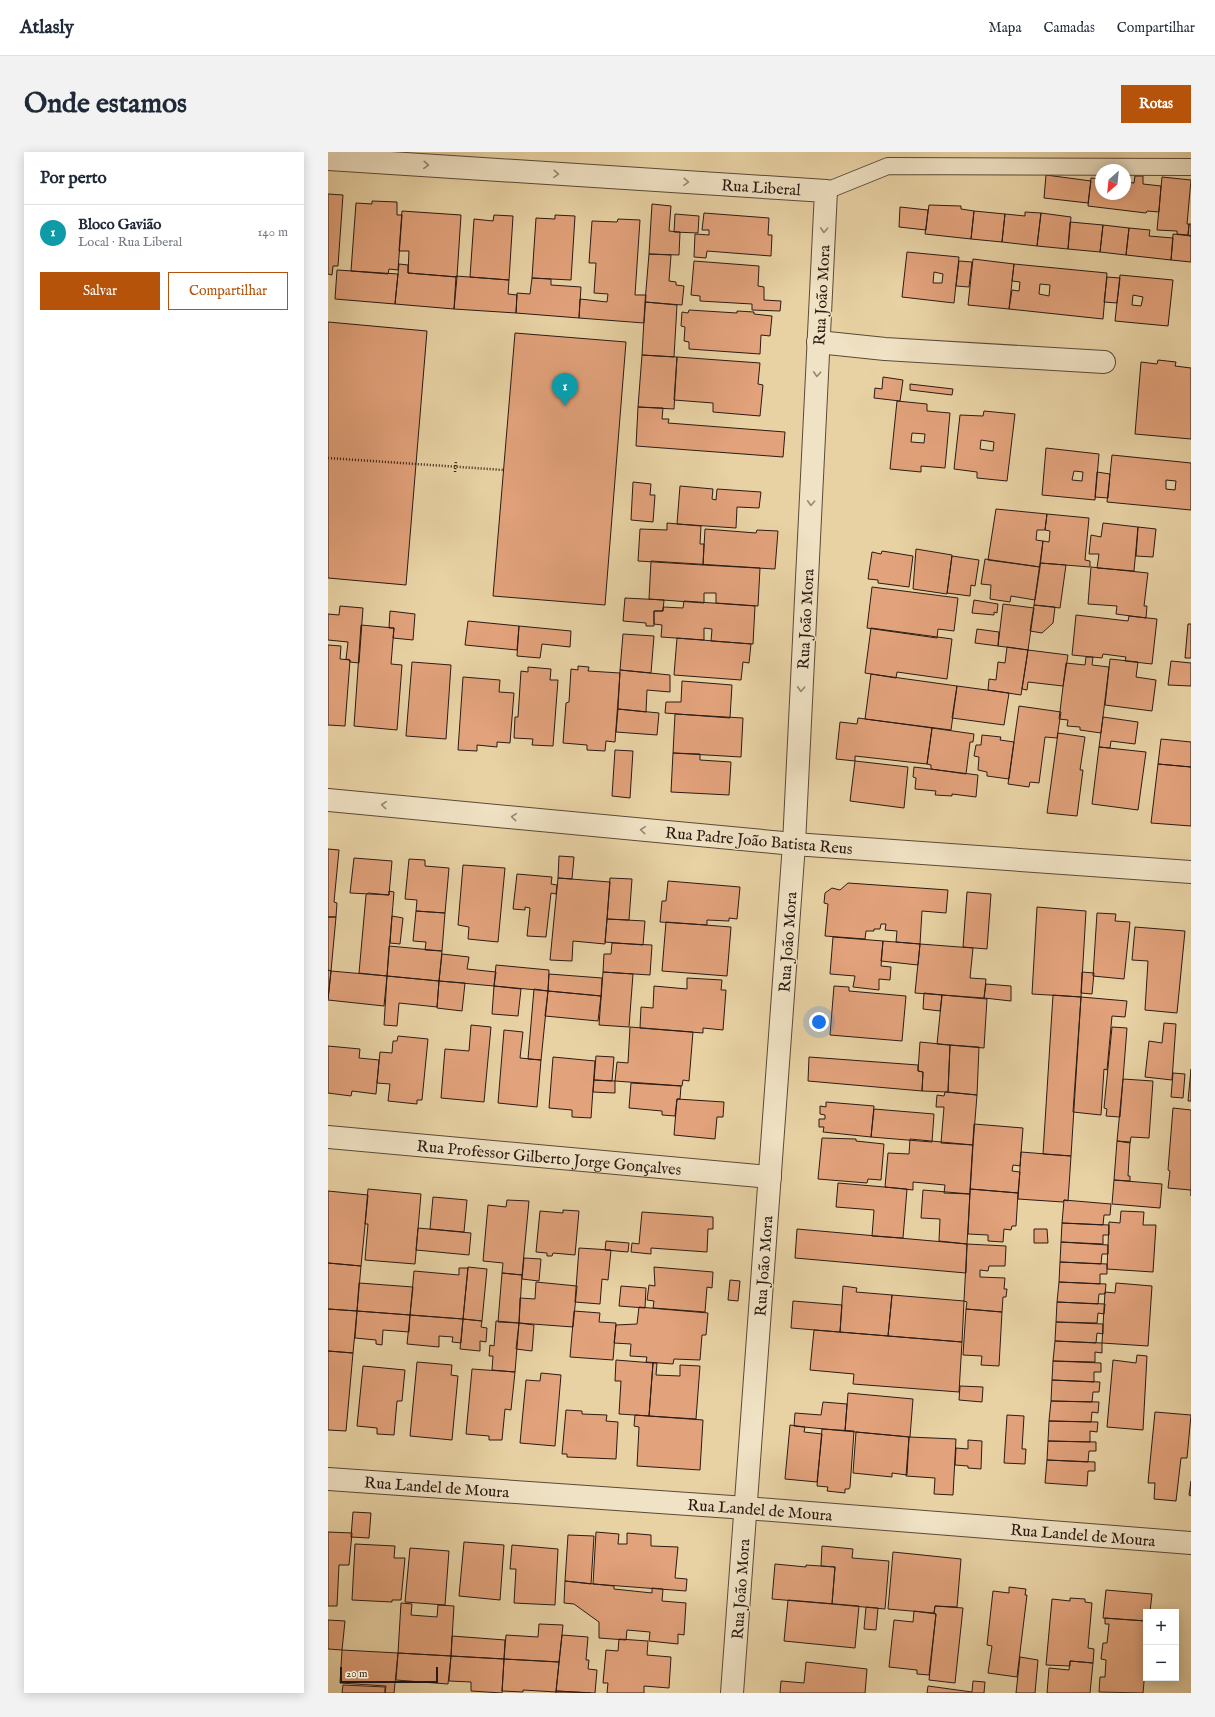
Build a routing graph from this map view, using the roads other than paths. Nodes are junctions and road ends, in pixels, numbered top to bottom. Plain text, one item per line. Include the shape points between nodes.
1 (340, 157) edge
2 (1191, 167) edge
3 (826, 191) junction
4 (818, 342) junction
5 (1104, 362) dead end
6 (328, 800) edge
7 (794, 844) junction
8 (1191, 872) edge
9 (328, 1137) edge
10 (770, 1177) junction
11 (328, 1479) edge
12 (746, 1508) junction
13 (1191, 1543) edge
14 (732, 1693) edge

1 -> 3 street, Rua Liberal
2 - 3 lane, Rua Liberal via 888,166
3 -> 4 street, Rua João Mora
4 - 5 street via 885,349
4 -> 7 street, Rua João Mora
7 -> 6 street, Rua Padre João Batista Reus
7 - 8 street, Rua Padre João Batista Reus
7 - 10 street, Rua João Mora
9 - 10 street, Rua Professor Gilberto Jorge Gonçalves
10 - 12 street, Rua João Mora
11 - 12 street, Rua Landel de Moura
12 - 13 street, Rua Landel de Moura
12 - 14 street, Rua João Mora

